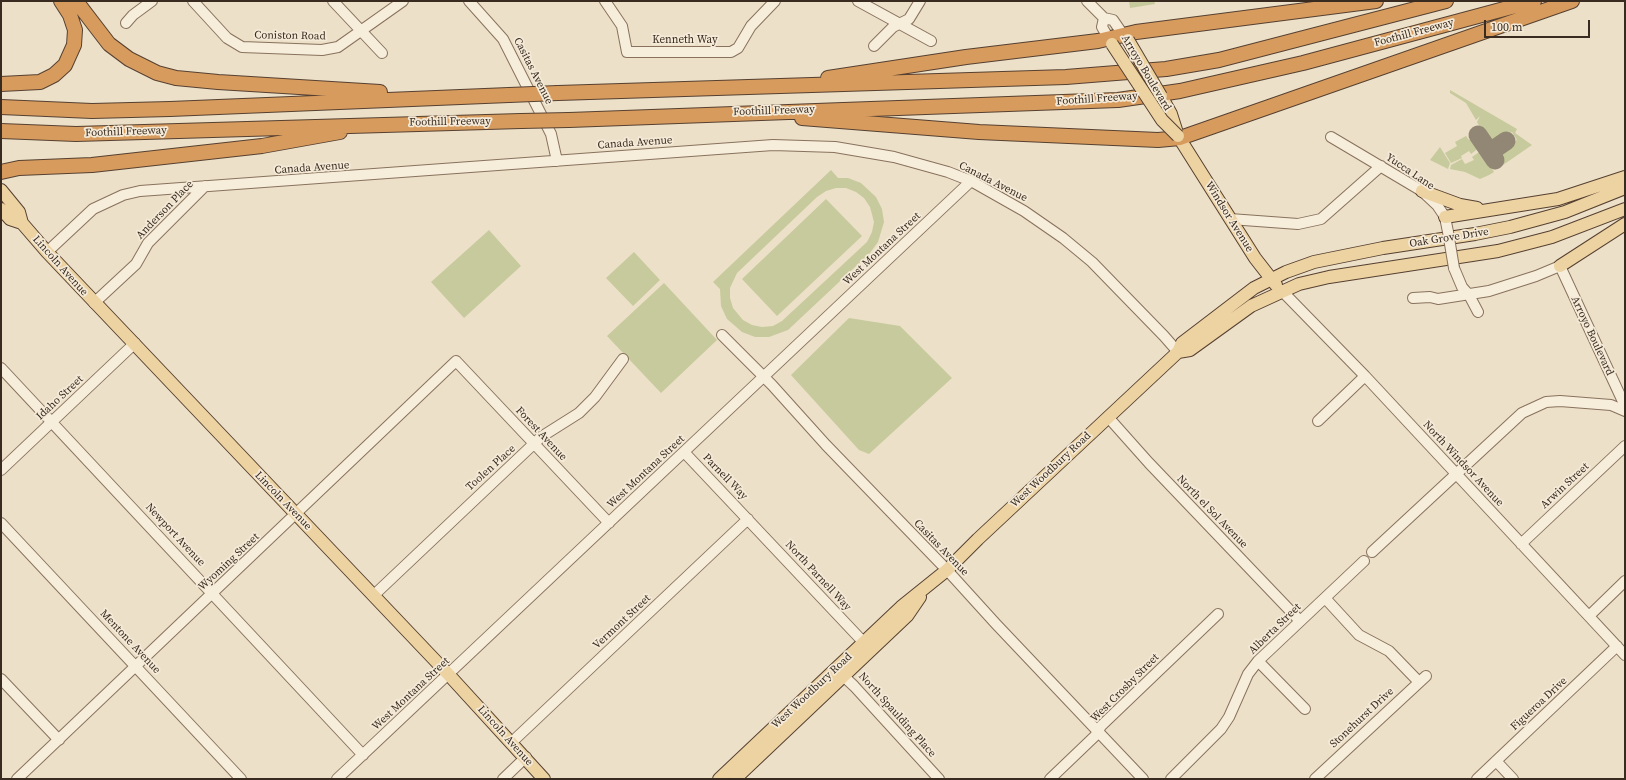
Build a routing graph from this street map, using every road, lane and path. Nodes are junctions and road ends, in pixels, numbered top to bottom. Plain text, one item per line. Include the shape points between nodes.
1 (61, 1) edge
2 (76, 1) edge
3 (152, 1) edge
4 (193, 1) edge
5 (333, 1) edge
6 (403, 1) edge
7 (469, 1) edge
8 (605, 1) edge
9 (775, 1) edge
10 (858, 1) edge
11 (920, 1) edge
12 (1088, 1) edge
13 (1376, 1) edge
14 (1446, 1) edge
15 (1534, 1) edge
16 (1571, 2) edge
17 (1104, 18) junction
18 (126, 24) dead end
19 (902, 24) junction
20 (361, 30) junction
21 (1118, 40) junction
22 (931, 41) dead end
23 (874, 46) dead end
24 (382, 53) dead end
25 (1, 84) edge
26 (758, 88) junction
27 (438, 97) junction
28 (1, 107) edge
29 (742, 112) junction
30 (385, 124) junction
31 (1, 131) edge
32 (1179, 137) junction
33 (1331, 137) dead end
34 (558, 161) junction
35 (1381, 166) junction
36 (1, 172) edge
37 (1625, 177) edge
38 (971, 181) junction
39 (205, 186) junction
40 (1625, 188) edge
41 (1, 190) edge
42 (1422, 191) junction
43 (1, 209) edge
44 (1625, 209) edge
45 (1488, 210) junction
46 (1445, 217) junction
47 (1230, 219) junction
48 (22, 223) junction
49 (1625, 224) edge
50 (47, 252) junction
51 (1560, 266) junction
52 (1271, 279) junction
53 (1282, 292) junction
54 (1469, 294) junction
55 (1413, 298) dead end
56 (94, 303) junction
57 (1478, 312) dead end
58 (722, 335) dead end
59 (135, 343) junction
60 (1178, 352) junction
61 (623, 359) dead end
62 (456, 361) joint
63 (1, 368) edge
64 (1365, 376) junction
65 (764, 377) junction
66 (1625, 406) edge
67 (1625, 410) edge
68 (1108, 417) junction
69 (1318, 421) dead end
70 (52, 422) junction
71 (534, 444) junction
72 (1625, 446) edge
73 (684, 452) junction
74 (1, 470) edge
75 (1456, 474) junction
76 (296, 515) junction
77 (748, 519) junction
78 (1, 523) edge
79 (609, 523) junction
80 (1521, 544) junction
81 (1372, 552) dead end
82 (1364, 561) dead end
83 (947, 570) junction
84 (1625, 581) edge
85 (214, 593) junction
86 (373, 596) junction
87 (1325, 598) junction
88 (1218, 614) dead end
89 (1589, 616) junction
90 (1300, 621) junction
91 (867, 646) junction
92 (1617, 646) junction
93 (1625, 655) edge
94 (1258, 661) junction
95 (136, 666) junction
96 (839, 672) junction
97 (449, 675) junction
98 (1, 679) edge
99 (1304, 709) dead end
100 (1098, 731) junction
101 (59, 740) junction
102 (512, 742) junction
103 (363, 754) junction
104 (526, 757) junction
105 (1496, 761) junction
106 (17, 779) edge
107 (241, 779) edge
108 (337, 779) edge
109 (503, 779) edge
110 (544, 779) edge
111 (719, 779) edge
112 (735, 779) edge
113 (939, 779) edge
114 (1050, 779) edge
115 (1143, 779) edge
116 (1171, 779) edge
117 (1315, 779) edge
118 (1477, 779) edge
119 (1513, 779) edge

1 - 25 highway via 70,15 75,30 74,45 65,66 40,82
2 - 27 highway via 100,34 118,52 166,76 226,83
3 - 18 street via 133,15
4 - 20 street, Coniston Road via 234,44 242,47 332,49
5 - 20 street
6 - 20 street, Coniston Road
7 - 34 street, Casitas Avenue via 504,39 551,134
8 - 9 street, Kenneth Way via 622,26 627,52 731,52 738,48 751,26
10 - 19 street
11 - 19 street via 909,20
12 - 17 street, Arroyo Boulevard
13 - 21 highway via 1136,32
14 - 26 highway, Foothill Freeway via 1219,60 1166,69 1073,77
15 - 29 highway, Foothill Freeway via 1303,63 1180,91 1118,100
16 - 32 highway
17 - 21 street, Arroyo Boulevard via 1102,27
17 - 21 street, Arroyo Boulevard via 1113,20
19 - 22 street
19 - 23 street via 893,27
20 - 24 street
21 - 26 highway via 966,57
21 - 32 main road, Arroyo Boulevard, bridge via 1162,120
26 - 27 highway, Foothill Freeway, bridge
27 - 28 highway, Foothill Freeway via 154,110 84,111
29 - 30 highway, Foothill Freeway, bridge via 569,120
29 - 32 highway via 979,132 1158,140
30 - 31 highway, Foothill Freeway via 76,134
30 - 36 highway via 262,146 92,164 19,168
32 - 47 main road, Windsor Avenue
33 - 35 street, Yucca Lane
34 - 38 street, Canada Avenue via 773,145 807,145 835,147 894,158 948,172
34 - 39 street, Canada Avenue
35 - 42 street, Yucca Lane
35 - 47 street via 1321,219 1310,223
37 - 45 main road via 1558,199
38 - 60 street, Canada Avenue via 1024,211 1064,238 1114,283
38 - 65 street, West Montana Street
39 - 50 street, Canada Avenue via 140,191 117,197 93,209
39 - 56 street, Anderson Place via 148,243 136,264
40 - 52 main road, Oak Grove Drive via 1565,212 1510,227 1314,262
41 - 48 main road, Lincoln Avenue via 19,212
42 - 45 main road via 1460,206
42 - 46 street, Yucca Lane
43 - 48 main road, Lincoln Avenue via 10,219
44 - 53 main road, Oak Grove Drive via 1552,237 1498,251 1329,277 1300,284
45 - 46 main road
46 - 54 street, Yucca Lane, bridge via 1454,268 1462,287
47 - 52 main road, Windsor Avenue
48 - 50 main road, Lincoln Avenue
49 - 51 main road
50 - 56 main road, Lincoln Avenue
51 - 54 street via 1517,282
51 - 66 street, Arroyo Boulevard
52 - 53 main road, Windsor Avenue
52 - 60 main road, West Woodbury Road via 1254,288 1208,322 1182,343
53 - 60 main road, West Woodbury Road via 1251,306 1190,350
53 - 64 street, North Windsor Avenue
54 - 55 street via 1438,299 1430,296
54 - 57 street, Yucca Lane
56 - 59 main road, Lincoln Avenue
58 - 65 street, Casitas Avenue
59 - 70 street, Idaho Street
59 - 76 main road, Lincoln Avenue
60 - 68 main road, West Woodbury Road
61 - 71 street, Toolen Place via 590,403
62 - 71 street, Forest Avenue
62 - 76 street, Wyoming Street
63 - 70 street, Newport Avenue
64 - 69 street
64 - 75 street, North Windsor Avenue
65 - 73 street, West Montana Street
65 - 83 street, Casitas Avenue
67 - 75 street via 1611,405 1560,401 1536,405 1522,413
68 - 83 main road, West Woodbury Road
68 - 90 street, North el Sol Avenue
70 - 74 street, Idaho Street
70 - 85 street, Newport Avenue
71 - 79 street, Forest Avenue
71 - 86 street, Toolen Place
72 - 80 street, Arwin Street
73 - 77 street, Parnell Way
73 - 79 street, West Montana Street
75 - 80 street, North Windsor Avenue
75 - 81 street
76 - 85 street, Wyoming Street
76 - 86 main road, Lincoln Avenue
77 - 91 street, North Parnell Way
77 - 102 street, Vermont Street
78 - 95 street, Mentone Avenue
79 - 97 street, West Montana Street
80 - 89 street, North Windsor Avenue
82 - 87 street, Alberta Street
83 - 91 main road, West Woodbury Road via 901,607
83 - 100 street, Casitas Avenue
84 - 89 street
85 - 95 street, Wyoming Street
85 - 103 street, Newport Avenue
86 - 97 main road, Lincoln Avenue
87 - 90 street, Alberta Street
87 - 117 street, Stonehurst Drive via 1359,635 1389,651 1422,679
88 - 100 street, West Crosby Street
89 - 92 street, North Windsor Avenue
90 - 94 street, Alberta Street
91 - 96 main road, West Woodbury Road
92 - 93 street, North Windsor Avenue
92 - 105 street, Figueroa Drive
94 - 99 street
94 - 116 street, Alberta Street via 1248,674 1221,729
95 - 101 street, Wyoming Street
95 - 107 street, Mentone Avenue
96 - 111 main road, West Woodbury Road
96 - 112 main road, West Woodbury Road
96 - 113 street, North Spaulding Place
97 - 102 main road, Lincoln Avenue
97 - 103 street, West Montana Street
98 - 101 street
100 - 114 street, West Crosby Street
100 - 115 street, Casitas Avenue
101 - 106 street, Wyoming Street
102 - 104 main road, Lincoln Avenue
103 - 108 street, West Montana Street
104 - 109 street
104 - 110 main road, Lincoln Avenue
105 - 118 street, Figueroa Drive
105 - 119 street

